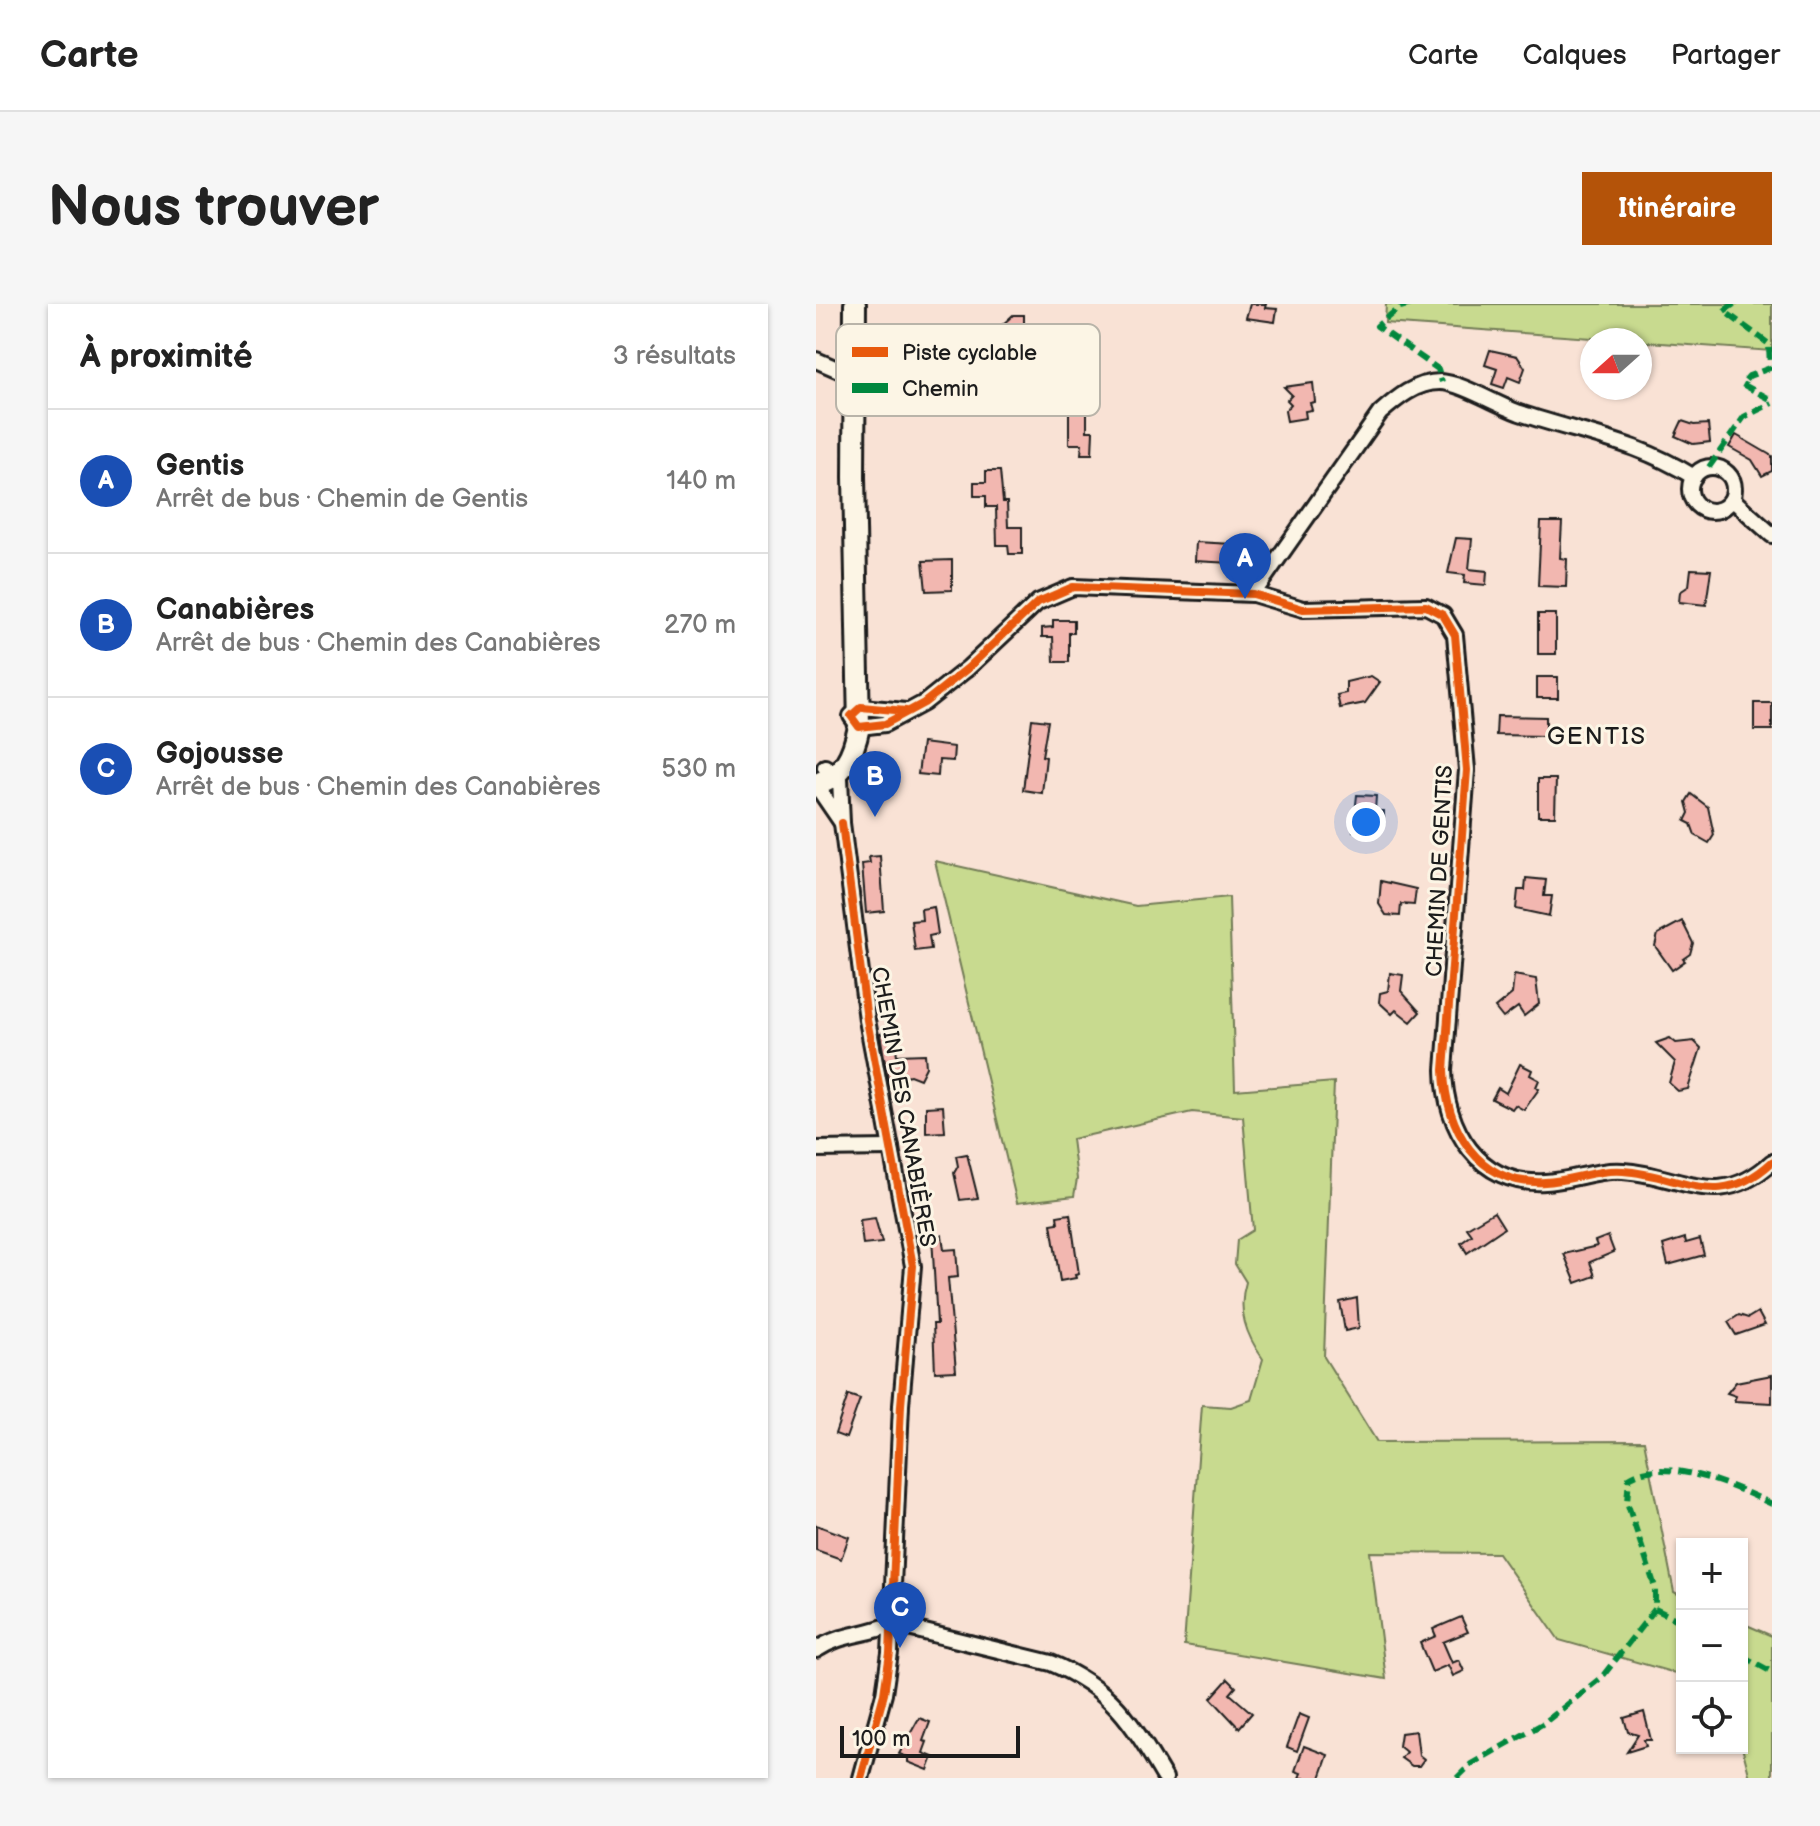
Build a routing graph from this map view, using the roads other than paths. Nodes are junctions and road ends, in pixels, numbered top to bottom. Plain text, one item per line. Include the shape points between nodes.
1 (855, 304) edge
2 (855, 324) edge
3 (816, 360) edge
4 (836, 369) edge
5 (855, 416) edge
6 (1694, 477) junction
7 (1732, 499) junction
8 (1772, 535) edge
9 (1253, 594) junction
10 (857, 717) junction
11 (822, 776) edge
12 (842, 823) junction
13 (891, 1148) junction
14 (816, 1149) edge
15 (1772, 1162) edge
16 (892, 1624) junction
17 (866, 1634) junction
18 (816, 1650) edge
19 (890, 1653) junction
20 (861, 1778) edge
21 (1165, 1778) edge

1 - 2 street
3 - 4 street
5 - 10 street
6 - 7 street via 1709,467 1718,468 1733,484
6 - 7 street via 1690,494 1707,511 1718,511
6 - 9 street via 1632,444 1518,412 1442,382 1426,384 1380,413
7 - 8 street
9 - 10 street, CHEMIN DE GENTIS via 1088,586 1057,592 1021,616 950,685 885,724
9 - 15 street, CHEMIN DE GENTIS via 1303,609 1426,606 1443,615 1455,635 1467,770 1445,1092 1448,1111 1466,1146 1500,1174 1543,1183 1622,1171 1703,1189 1727,1188
10 - 11 street
11 - 12 street, CHEMIN DES CANABIÈRES
11 - 12 street, CHEMIN DES CANABIÈRES via 841,787
12 - 13 street, CHEMIN DES CANABIÈRES via 867,1020
13 - 14 street
13 - 16 street, CHEMIN DES CANABIÈRES via 913,1266
16 - 17 street
16 - 19 street, CHEMIN DES CANABIÈRES
16 - 21 street via 1076,1673 1122,1710
17 - 18 street via 838,1637
17 - 19 street
19 - 20 street, CHEMIN DES CANABIÈRES

